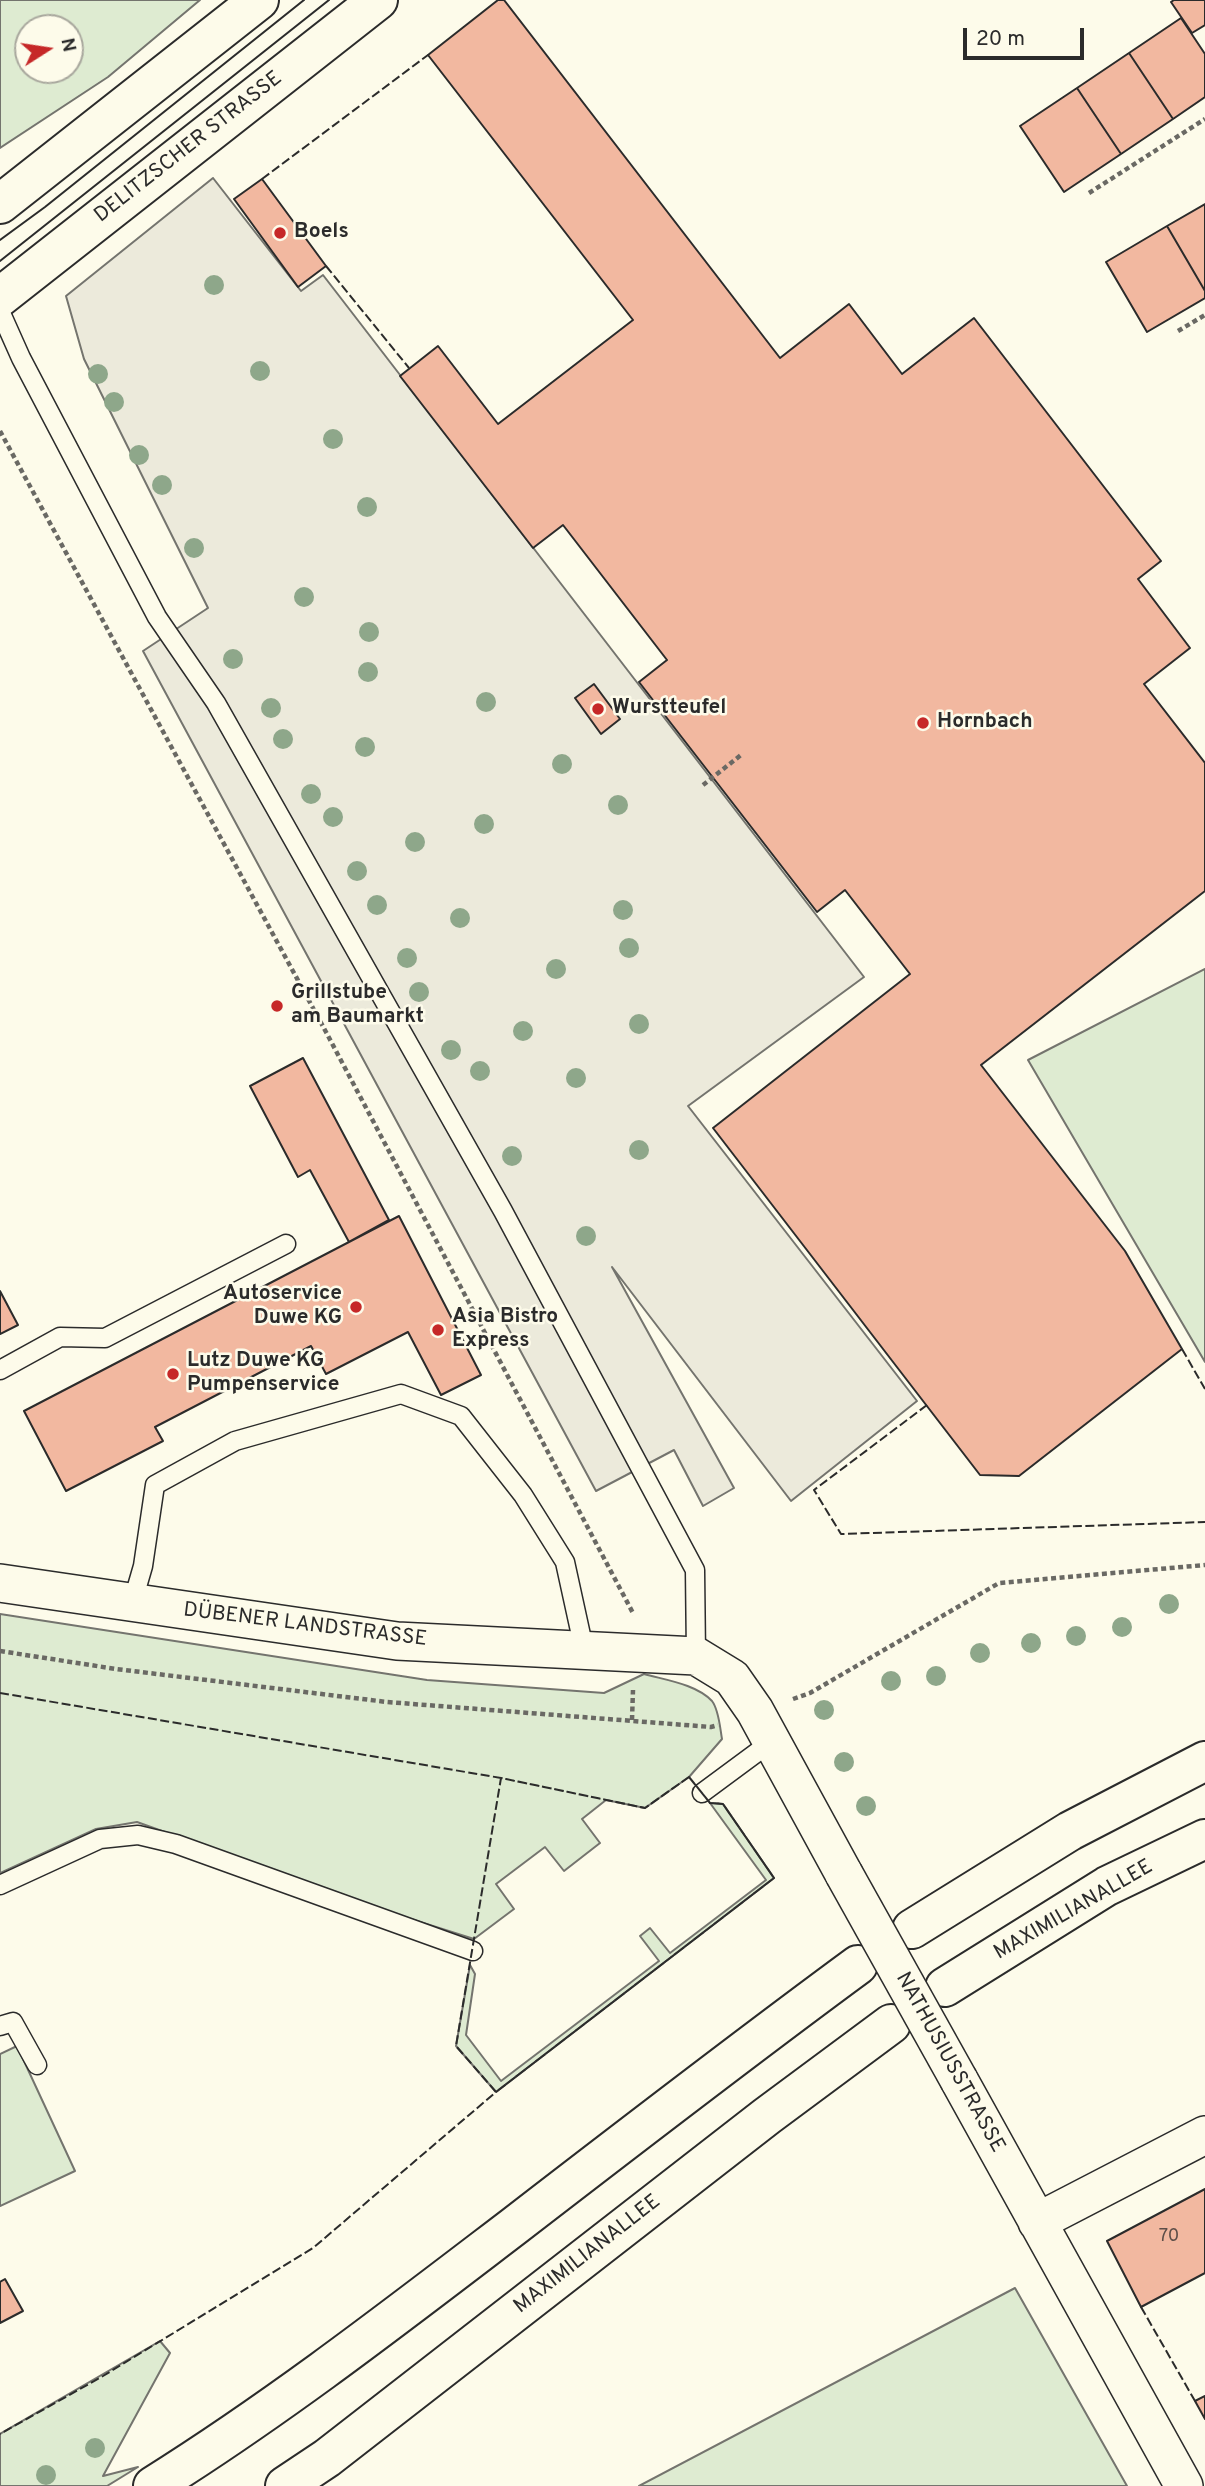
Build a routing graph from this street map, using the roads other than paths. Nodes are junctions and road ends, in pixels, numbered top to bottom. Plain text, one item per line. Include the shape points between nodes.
1 (259, 0) edge
2 (378, 0) edge
3 (0, 204) edge
4 (0, 297) edge
5 (0, 311) edge
6 (286, 1244) dead end
7 (0, 1370) edge
8 (0, 1583) edge
9 (132, 1604) junction
10 (584, 1649) junction
11 (696, 1656) junction
12 (763, 1726) junction
13 (1205, 1761) edge
14 (702, 1793) dead end
15 (1205, 1839) edge
16 (0, 1885) edge
17 (912, 1929) dead end
18 (472, 1951) dead end
19 (858, 1965) dead end
20 (945, 1987) dead end
21 (891, 2024) dead end
22 (0, 2026) edge
23 (37, 2065) dead end
24 (1205, 2135) edge
25 (1037, 2222) junction
26 (153, 2486) edge
27 (285, 2486) edge
28 (1184, 2486) edge

1 - 3 main road
2 - 4 main road, DELITZSCHER STRASSE
5 - 11 lane via 157,617 216,703 503,1211 695,1570
6 - 7 lane via 105,1338 60,1337
8 - 9 street, DÜBENER LANDSTRASSE
9 - 10 street, DÜBENER LANDSTRASSE via 397,1641
9 - 10 lane via 143,1566 155,1485 235,1441 401,1394 461,1416 523,1495 565,1562
10 - 11 street, DÜBENER LANDSTRASSE
11 - 12 street, NATHUSIUSSTRASSE via 732,1678
12 - 14 lane
12 - 25 street, NATHUSIUSSTRASSE, bridge
13 - 17 main road via 1070,1831
15 - 20 main road, MAXIMILIANALLEE via 1107,1886
16 - 18 lane via 100,1839 138,1835 176,1844
19 - 26 main road via 354,2349 246,2428
21 - 27 main road, MAXIMILIANALLEE
22 - 23 lane via 13,2022
24 - 25 street
25 - 28 street, NATHUSIUSSTRASSE

